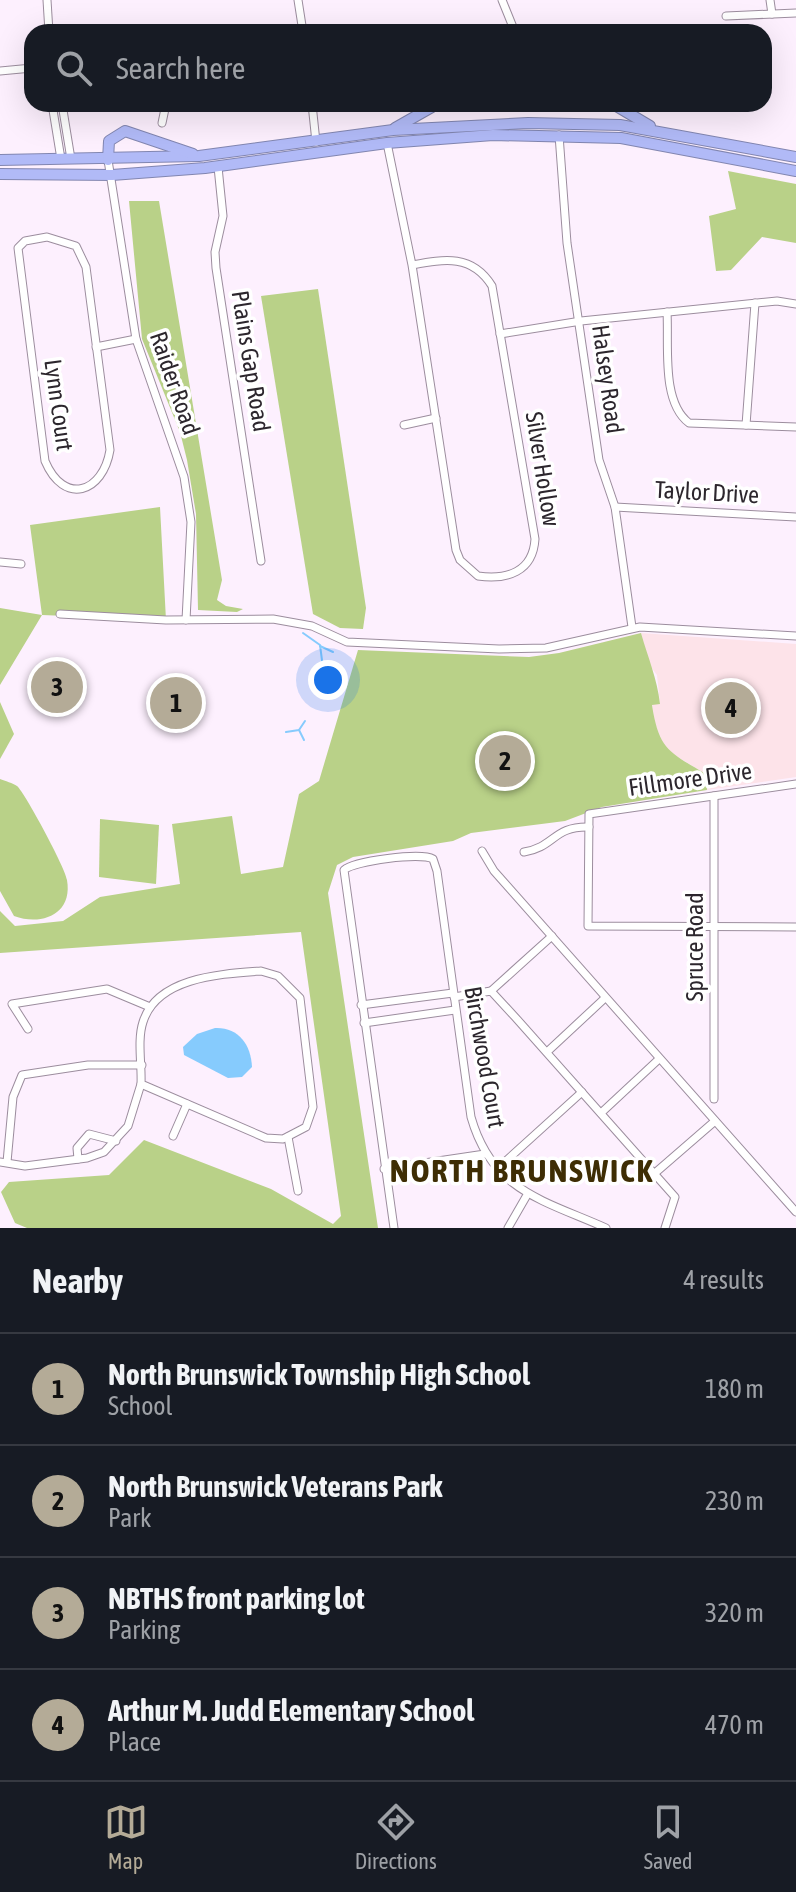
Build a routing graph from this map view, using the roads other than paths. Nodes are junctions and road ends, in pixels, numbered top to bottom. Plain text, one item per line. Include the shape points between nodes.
1 (47, 0) edge
2 (298, 0) edge
3 (502, 0) edge
4 (770, 0) edge
5 (796, 13) edge
6 (772, 14) junction
7 (726, 16) dead end
8 (48, 24) edge
9 (302, 24) edge
10 (512, 24) edge
11 (24, 69) edge
12 (0, 71) edge
13 (54, 112) edge
14 (63, 112) edge
15 (167, 112) edge
16 (313, 112) edge
17 (424, 112) edge
18 (432, 112) edge
19 (618, 112) edge
20 (628, 112) edge
21 (162, 123) dead end
22 (620, 125) junction
23 (437, 126) junction
24 (393, 130) junction
25 (663, 131) junction
26 (559, 135) junction
27 (620, 138) junction
28 (387, 143) junction
29 (317, 147) junction
30 (199, 156) junction
31 (796, 157) edge
32 (66, 159) junction
33 (0, 160) edge
34 (108, 160) junction
35 (218, 167) junction
36 (796, 171) edge
37 (0, 174) edge
38 (112, 175) junction
39 (412, 265) junction
40 (755, 303) junction
41 (796, 304) edge
42 (667, 312) junction
43 (581, 321) junction
44 (500, 334) junction
45 (136, 339) junction
46 (96, 347) junction
47 (436, 418) junction
48 (404, 425) dead end
49 (746, 425) junction
50 (796, 427) edge
51 (615, 507) junction
52 (796, 517) edge
53 (261, 561) dead end
54 (0, 562) edge
55 (21, 564) dead end
56 (60, 614) dead end
57 (186, 620) junction
58 (632, 627) junction
59 (796, 636) edge
60 (796, 784) edge
61 (714, 796) junction
62 (589, 827) junction
63 (482, 851) dead end
64 (524, 852) dead end
65 (713, 926) junction
66 (796, 927) edge
67 (552, 936) junction
68 (491, 991) junction
69 (454, 995) junction
70 (605, 998) junction
71 (361, 1005) junction
72 (150, 1007) junction
73 (455, 1010) junction
74 (364, 1023) junction
75 (28, 1029) dead end
76 (547, 1052) junction
77 (659, 1059) junction
78 (142, 1065) junction
79 (141, 1084) junction
80 (582, 1092) junction
81 (714, 1099) dead end
82 (187, 1104) junction
83 (601, 1113) junction
84 (715, 1121) junction
85 (173, 1136) dead end
86 (288, 1137) junction
87 (116, 1141) junction
88 (485, 1154) junction
89 (78, 1159) junction
90 (3, 1162) edge
91 (384, 1169) junction
92 (497, 1169) junction
93 (655, 1173) junction
94 (298, 1191) dead end
95 (527, 1195) junction
96 (796, 1212) edge
97 (603, 1227) edge
98 (394, 1228) edge
99 (508, 1228) edge
100 (665, 1228) edge

1 - 8 street
2 - 9 street
3 - 10 street
4 - 6 street
5 - 6 street
6 - 7 street
11 - 12 street
13 - 32 street
14 - 32 street
15 - 21 street
16 - 29 street
17 - 24 highway
18 - 23 highway via 429,118
19 - 22 street
20 - 25 highway
22 - 23 highway
22 - 25 highway
22 - 27 street
23 - 24 highway
24 - 29 highway
25 - 31 highway
26 - 27 highway
26 - 28 highway
26 - 43 street, Halsey Road via 563,208
27 - 36 highway
28 - 29 highway
28 - 39 street, Silver Hollow
29 - 30 highway
29 - 35 highway
30 - 34 highway
30 - 34 highway via 125,131 109,141
32 - 33 highway
32 - 34 highway
34 - 38 street, Raider Road
35 - 38 highway
35 - 53 street, Plains Gap Road via 223,216 216,268
37 - 38 highway
38 - 45 street, Raider Road
39 - 44 street, Silver Hollow via 446,259 476,266 492,286
39 - 47 street, Silver Hollow
40 - 41 street
40 - 42 street
40 - 49 street
42 - 43 street
42 - 49 street via 675,409 689,423
43 - 44 street
43 - 51 street, Halsey Road via 599,460
44 - 47 street, Silver Hollow via 535,539 526,566 514,575 478,576 460,560
45 - 46 street
45 - 57 street, Raider Road via 184,477 191,522
46 - 46 street, Lynn Court via 110,450 107,471 91,486 62,487 45,461 18,248 25,241 47,237 76,246 86,267
47 - 48 street
49 - 50 street
51 - 52 street, Taylor Drive
51 - 58 street, Halsey Road
54 - 55 street
56 - 57 street
57 - 58 street via 292,620 347,642 528,650
58 - 59 street
60 - 61 street, Fillmore Drive
61 - 62 street, Fillmore Drive via 589,814
61 - 65 street, Spruce Road
62 - 64 street via 566,828 542,848
62 - 65 street via 588,926
63 - 67 street
65 - 66 street
65 - 81 street, Spruce Road
67 - 68 street
67 - 70 street
68 - 69 street
68 - 76 street
69 - 71 street
69 - 71 street, Birchwood Court via 437,871 433,859 419,855 344,870
69 - 73 street, Birchwood Court
70 - 76 street
70 - 77 street
71 - 74 street
72 - 75 street via 107,989 12,1004
72 - 78 street via 142,1025
72 - 86 street via 169,988 232,973 261,971 290,986 300,998 313,1107 309,1123
73 - 74 street
73 - 88 street, Birchwood Court via 471,1117
74 - 91 street
76 - 80 street
77 - 83 street
77 - 84 street
78 - 79 street
78 - 90 street via 88,1065 22,1075 13,1097
79 - 82 street
79 - 87 street via 128,1126
80 - 83 street
80 - 92 street
82 - 85 street
82 - 86 street via 260,1136
83 - 93 street
84 - 93 street
84 - 96 street
86 - 94 street
87 - 89 street via 104,1152
87 - 89 street via 89,1134 77,1148
88 - 91 street
88 - 92 street, Birchwood Court
89 - 90 street via 25,1166
91 - 98 street
92 - 95 street, Birchwood Court
93 - 100 street via 676,1200
95 - 97 street, Birchwood Court
95 - 99 street

